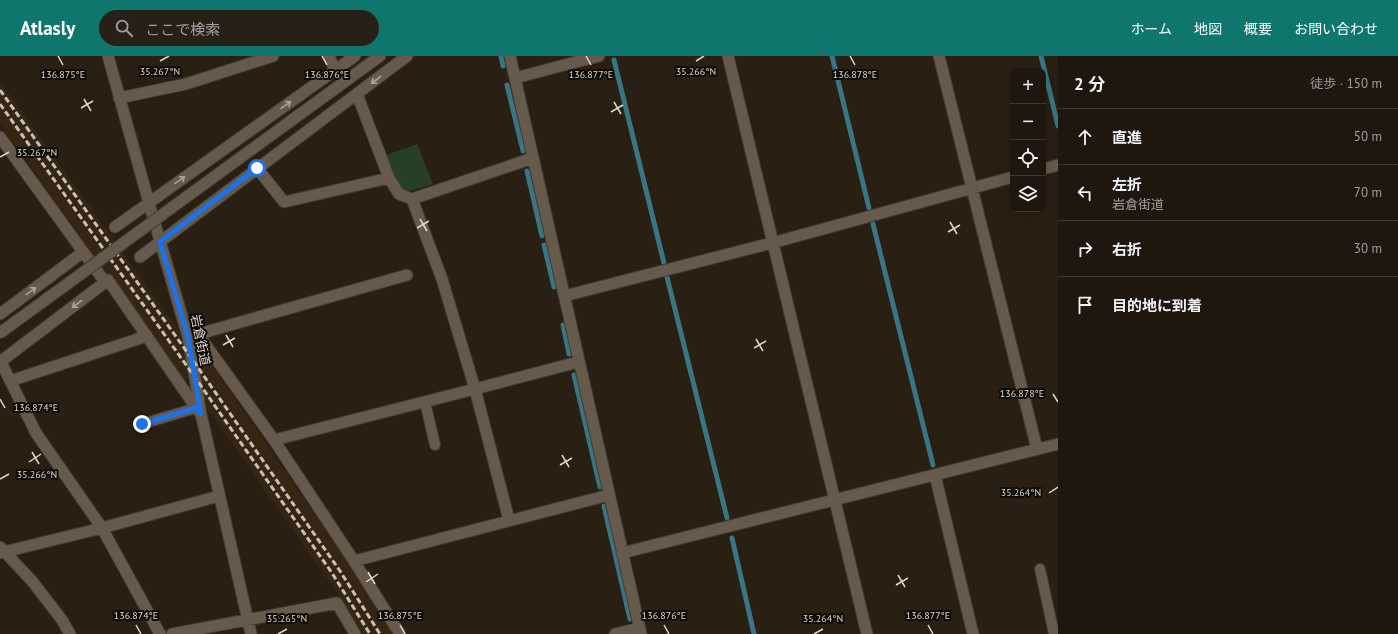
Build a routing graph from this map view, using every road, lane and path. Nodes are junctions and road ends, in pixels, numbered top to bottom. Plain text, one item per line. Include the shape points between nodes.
1 (108, 56) edge
2 (273, 56) edge
3 (330, 56) edge
4 (355, 56) edge
5 (380, 56) edge
6 (408, 56) edge
7 (510, 56) edge
8 (599, 56) edge
9 (728, 56) edge
10 (939, 56) edge
11 (335, 70) junction
12 (515, 78) junction
13 (357, 94) junction
14 (119, 98) junction
15 (0, 137) edge
16 (533, 158) junction
17 (1058, 165) edge
18 (257, 168) junction
19 (1046, 168) edge
20 (389, 178) junction
21 (1010, 178) edge
22 (972, 188) junction
23 (412, 199) junction
24 (149, 203) junction
25 (114, 227) dead end
26 (160, 242) junction
27 (772, 243) junction
28 (83, 252) junction
29 (140, 257) dead end
30 (407, 275) dead end
31 (106, 281) junction
32 (564, 296) junction
33 (0, 314) edge
34 (0, 333) edge
35 (193, 335) junction
36 (147, 336) junction
37 (0, 362) edge
38 (578, 362) junction
39 (10, 380) junction
40 (475, 389) junction
41 (425, 402) junction
42 (198, 411) junction
43 (142, 424) dead end
44 (274, 440) junction
45 (1058, 444) edge
46 (435, 445) dead end
47 (1037, 449) junction
48 (935, 475) junction
49 (610, 495) junction
50 (219, 496) junction
51 (835, 499) junction
52 (509, 520) junction
53 (102, 528) junction
54 (2, 551) edge
55 (622, 553) junction
56 (354, 562) junction
57 (1040, 569) dead end
58 (248, 619) junction
59 (640, 631) edge
60 (70, 634) edge
61 (160, 634) edge
62 (172, 634) edge
63 (251, 634) edge
64 (355, 634) edge
65 (400, 634) edge
66 (615, 634) edge
67 (867, 634) edge
68 (973, 634) edge
69 (1054, 634) edge

1 - 14 street, 岩倉街道
2 - 14 street via 186,84
3 - 11 street
4 - 11 street
5 - 34 street, bridge
6 -> 13 street
7 - 12 street
8 - 12 street
9 - 27 street
10 - 22 street
24 -> 11 street
12 - 16 street
13 - 18 street
13 - 20 street
14 - 24 street, 岩倉街道
15 - 28 street
16 - 23 street
16 - 32 street
17 - 19 street
18 - 20 street via 284,202
18 - 26 street
20 - 23 street via 399,194
21 - 22 street
22 - 27 street
22 - 47 street
23 - 40 street via 442,279
24 - 25 street
24 - 26 street, 岩倉街道
26 - 29 street
26 - 35 street, 岩倉街道
27 - 32 street
27 - 51 street
28 - 31 street
33 -> 28 street
30 - 35 street
31 - 36 street
31 -> 37 street
32 - 38 street
35 - 42 street, 岩倉街道
35 - 44 street
36 - 39 street
36 - 42 street
37 - 39 street
38 - 40 street
38 - 49 street
39 - 53 street via 36,433
40 - 41 street
40 - 52 street
41 - 44 street
41 - 46 lane
42 - 43 lane
42 - 50 street, 岩倉街道
44 - 56 street
45 - 47 street
47 - 48 street
48 - 51 street
48 - 68 street
49 - 52 street
49 - 55 street
50 - 53 street
50 - 58 street, 岩倉街道
51 - 55 street
51 - 67 street
52 - 56 street
53 - 54 street
53 - 61 street
54 - 60 street via 32,581
55 - 59 street
56 - 65 street
57 - 69 lane
58 - 62 street
58 - 63 street, 岩倉街道
58 - 64 street via 337,603
59 - 66 street

